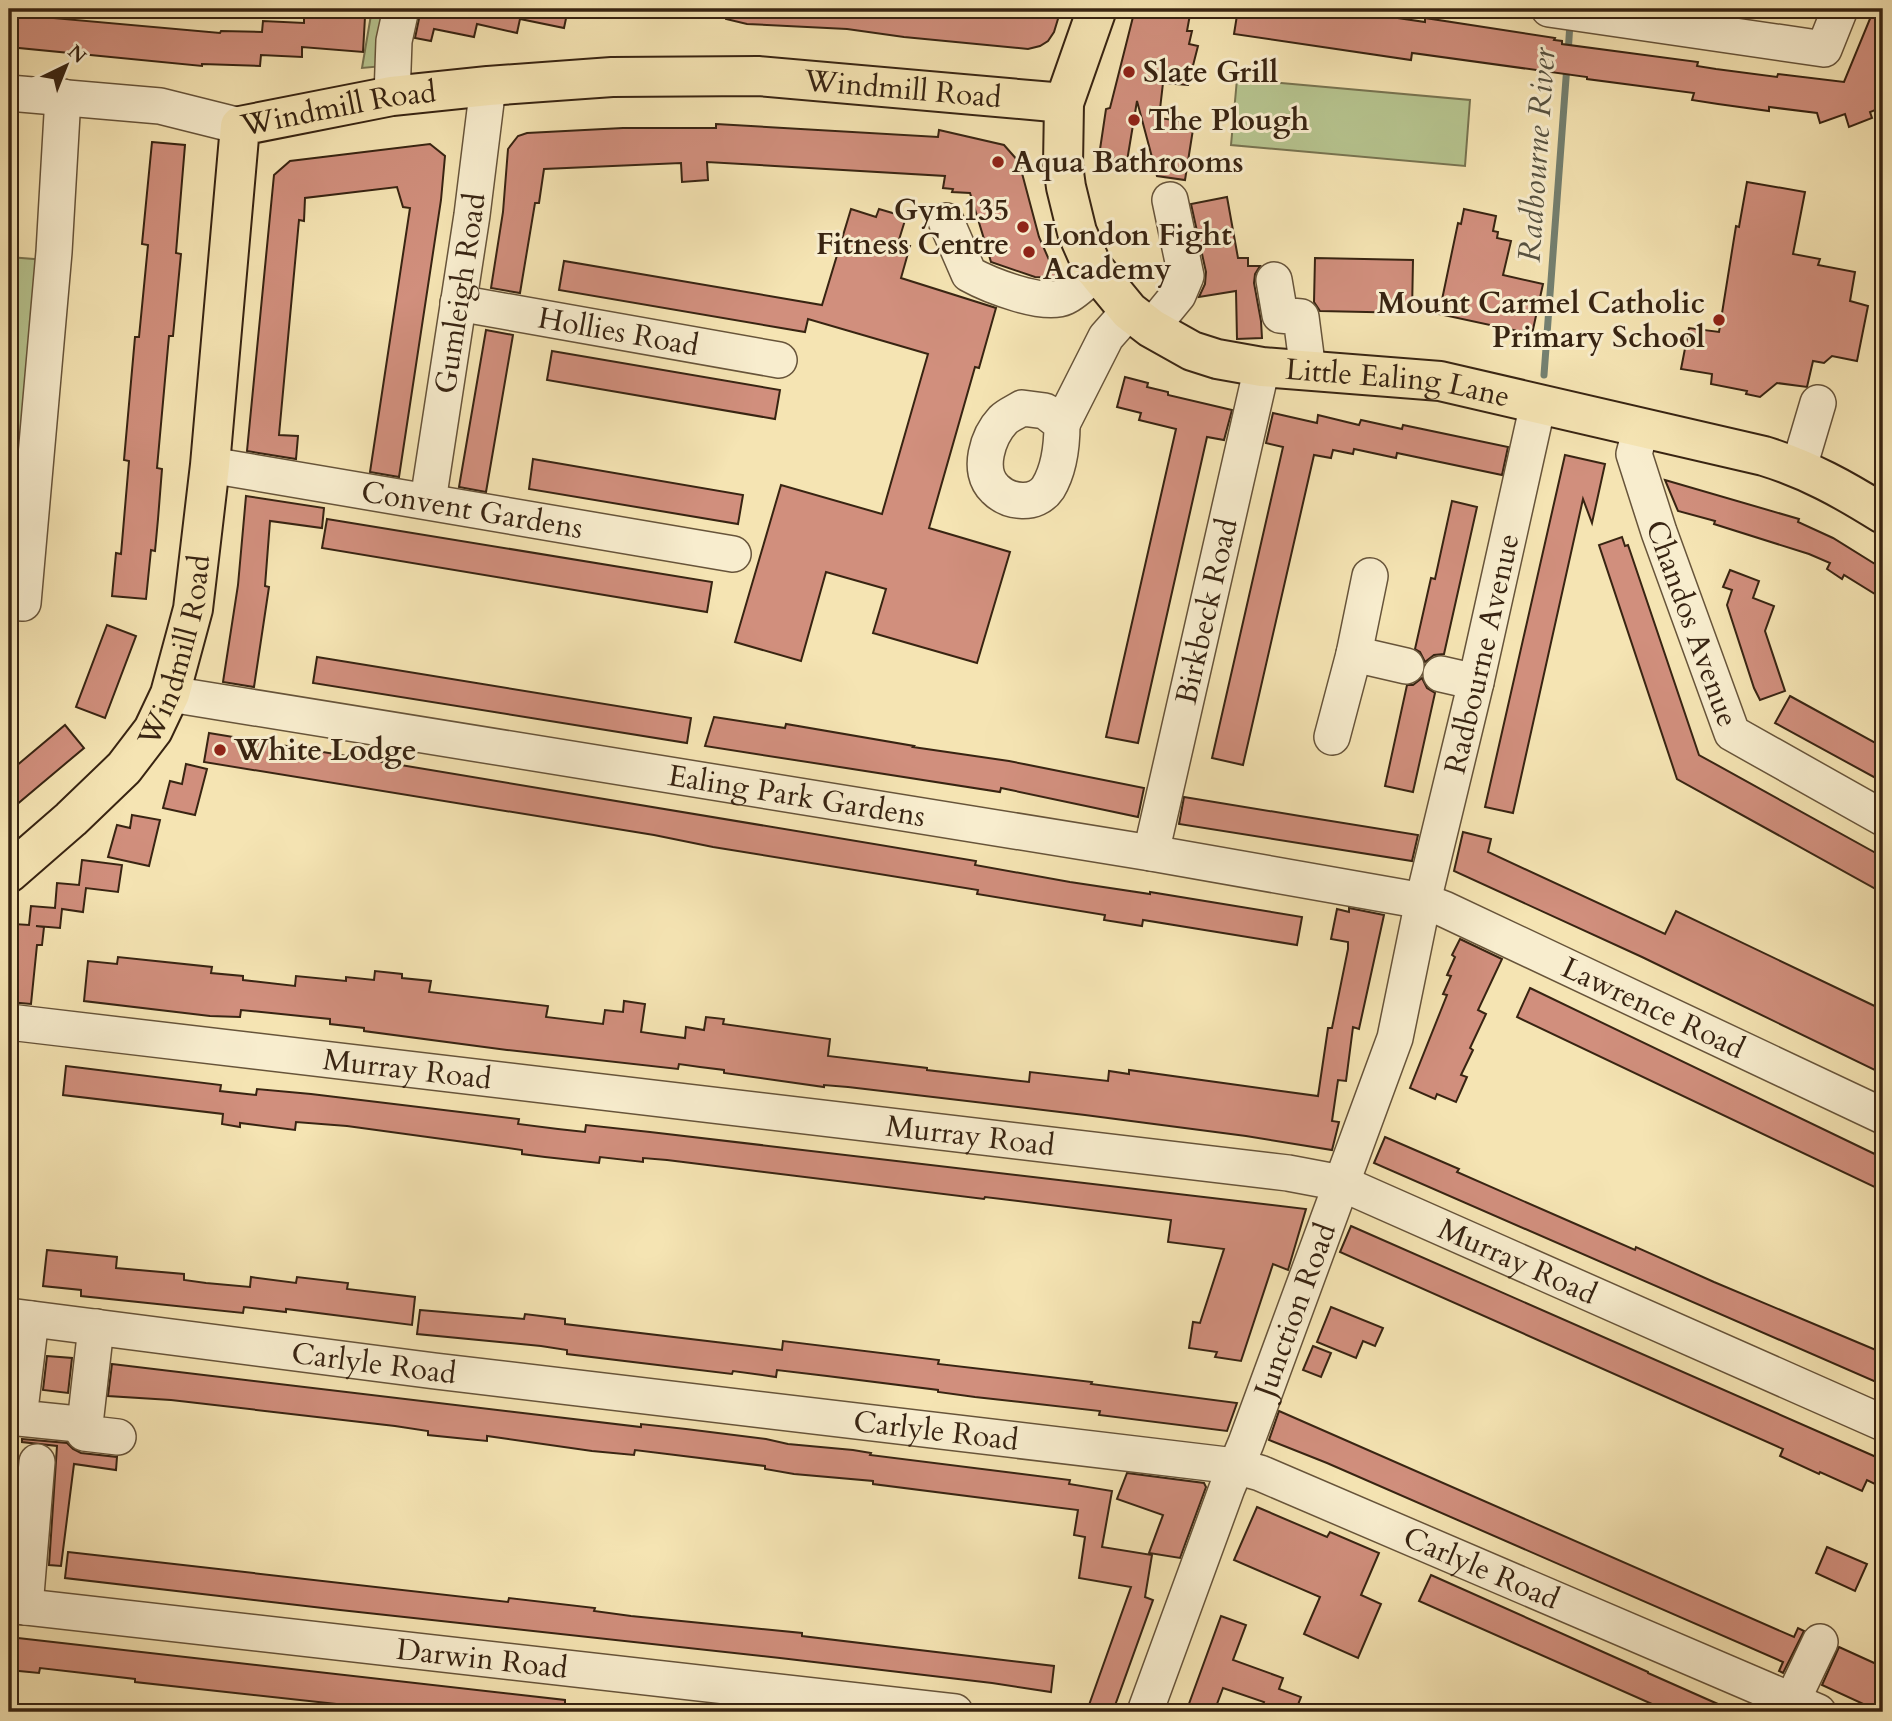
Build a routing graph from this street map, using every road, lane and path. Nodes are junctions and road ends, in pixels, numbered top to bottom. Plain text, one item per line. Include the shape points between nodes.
1 (401, 9) edge
2 (1097, 9) edge
3 (1549, 9) edge
4 (1840, 9) edge
5 (488, 86) junction
6 (9, 93) edge
7 (392, 96) junction
8 (63, 97) junction
9 (1064, 103) junction
10 (240, 126) junction
11 (1170, 200) dead end
12 (946, 221) dead end
13 (1096, 272) junction
14 (1274, 280) dead end
15 (458, 303) junction
16 (1140, 320) junction
17 (779, 360) dead end
18 (1262, 368) junction
19 (1308, 371) junction
20 (1818, 403) dead end
21 (1538, 404) junction
22 (1062, 424) dead end
23 (1641, 428) junction
24 (210, 465) junction
25 (1799, 467) junction
26 (428, 501) junction
27 (1883, 514) edge
28 (733, 554) dead end
29 (1370, 576) dead end
30 (9, 602) edge
31 (1354, 654) junction
32 (1406, 666) dead end
33 (1441, 674) dead end
34 (1476, 681) junction
35 (170, 694) junction
36 (1332, 737) dead end
37 (1883, 818) edge
38 (1151, 853) junction
39 (13, 858) edge
40 (1423, 901) junction
41 (9, 1022) edge
42 (1883, 1116) edge
43 (1341, 1183) junction
44 (20, 1318) edge
45 (96, 1327) junction
46 (1883, 1423) edge
47 (78, 1424) dead end
48 (118, 1437) dead end
49 (37, 1461) dead end
50 (1236, 1466) junction
51 (17, 1606) edge
52 (1819, 1642) dead end
53 (1805, 1706) edge
54 (955, 1712) edge
55 (1145, 1712) edge

1 - 7 street via 394,41
2 - 9 main road, Little Ealing Lane
3 - 4 street via 1824,49
5 - 7 main road, Windmill Road
5 - 9 main road, Windmill Road via 612,77 758,76
5 - 15 street, Gumleigh Road
6 - 8 street
7 - 10 main road, Windmill Road
8 - 10 street via 160,106
8 - 30 street via 23,603
9 - 13 main road, Little Ealing Lane via 1063,165 1069,204
10 - 24 main road, Windmill Road
11 - 16 street via 1185,276 1178,295
12 - 13 street via 969,274 1023,295 1048,300 1068,296
13 - 16 main road, Little Ealing Lane
14 - 19 street via 1280,315 1301,317
15 - 17 street, Hollies Road
15 - 26 street, Gumleigh Road
16 - 18 main road, Little Ealing Lane via 1192,351
16 - 22 street via 1106,337
18 - 19 main road, Little Ealing Lane
18 - 38 street, Birkbeck Road
19 - 21 main road, Little Ealing Lane via 1440,381
20 - 25 street
21 - 23 main road, Little Ealing Lane
21 - 34 street, Radbourne Avenue
23 - 25 main road, Little Ealing Lane
23 - 37 street, Chandos Avenue via 1634,454 1732,733
24 - 26 street, Convent Gardens
24 - 35 main road, Windmill Road via 193,609
25 - 27 main road, Little Ealing Lane
26 - 28 street, Convent Gardens
29 - 31 street
31 - 32 street
31 - 36 street
33 - 34 street
34 - 40 street, Radbourne Avenue
35 - 38 street, Ealing Park Gardens
35 - 39 main road, Windmill Road via 153,730 124,768 71,820
38 - 40 street, Ealing Park Gardens
40 - 42 street, Lawrence Road
40 - 43 street, Junction Road via 1395,1038
41 - 43 street, Murray Road via 1288,1173
43 - 46 street, Murray Road
43 - 50 street, Junction Road
44 - 45 street, Carlyle Road
44 - 47 street via 19,1418
45 - 48 street via 84,1433
45 - 50 street, Carlyle Road
49 - 51 street
50 - 53 street, Carlyle Road
50 - 55 street, Junction Road
51 - 54 street, Darwin Road
52 - 53 street

